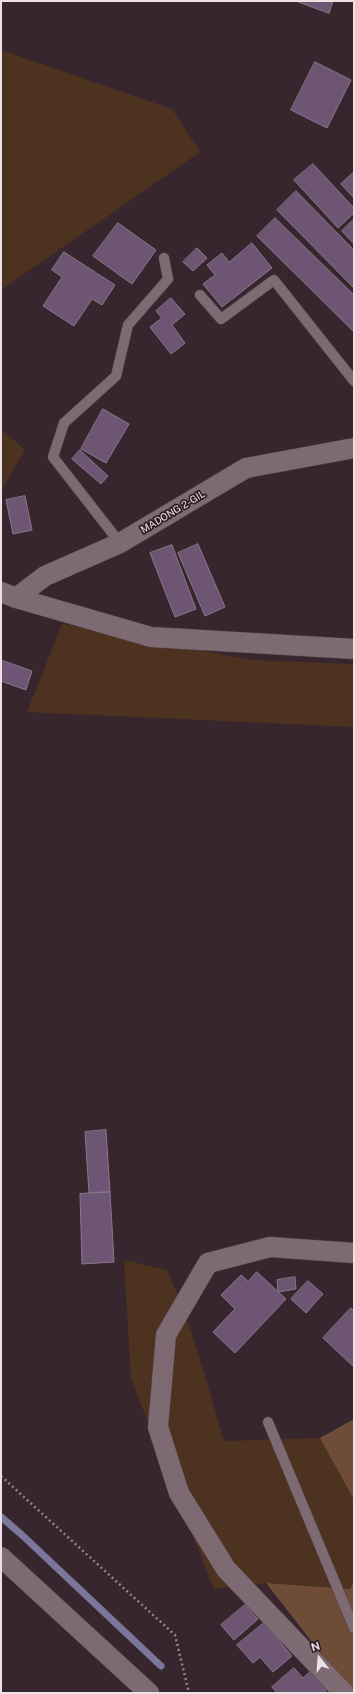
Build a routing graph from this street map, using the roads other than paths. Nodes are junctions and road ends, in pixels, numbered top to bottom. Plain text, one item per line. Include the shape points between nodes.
1 (164, 258) dead end
2 (200, 295) dead end
3 (354, 382) edge
4 (354, 448) edge
5 (120, 543) junction
6 (9, 595) edge
7 (354, 649) edge
8 (354, 1253) edge
9 (268, 1422) dead end
10 (1, 1557) edge
11 (354, 1628) edge
12 (149, 1693) edge
13 (344, 1693) edge

1 - 5 lane via 168,279 128,325 116,376 64,423 53,457
2 - 3 lane via 221,319 274,280
4 - 5 street, MADONG 2-GIL via 246,468
5 - 6 street, MADONG 2-GIL
6 - 7 street via 151,637
8 - 13 street via 270,1247 208,1263 166,1334 158,1427 179,1493 226,1569
9 - 11 lane
10 - 12 street

